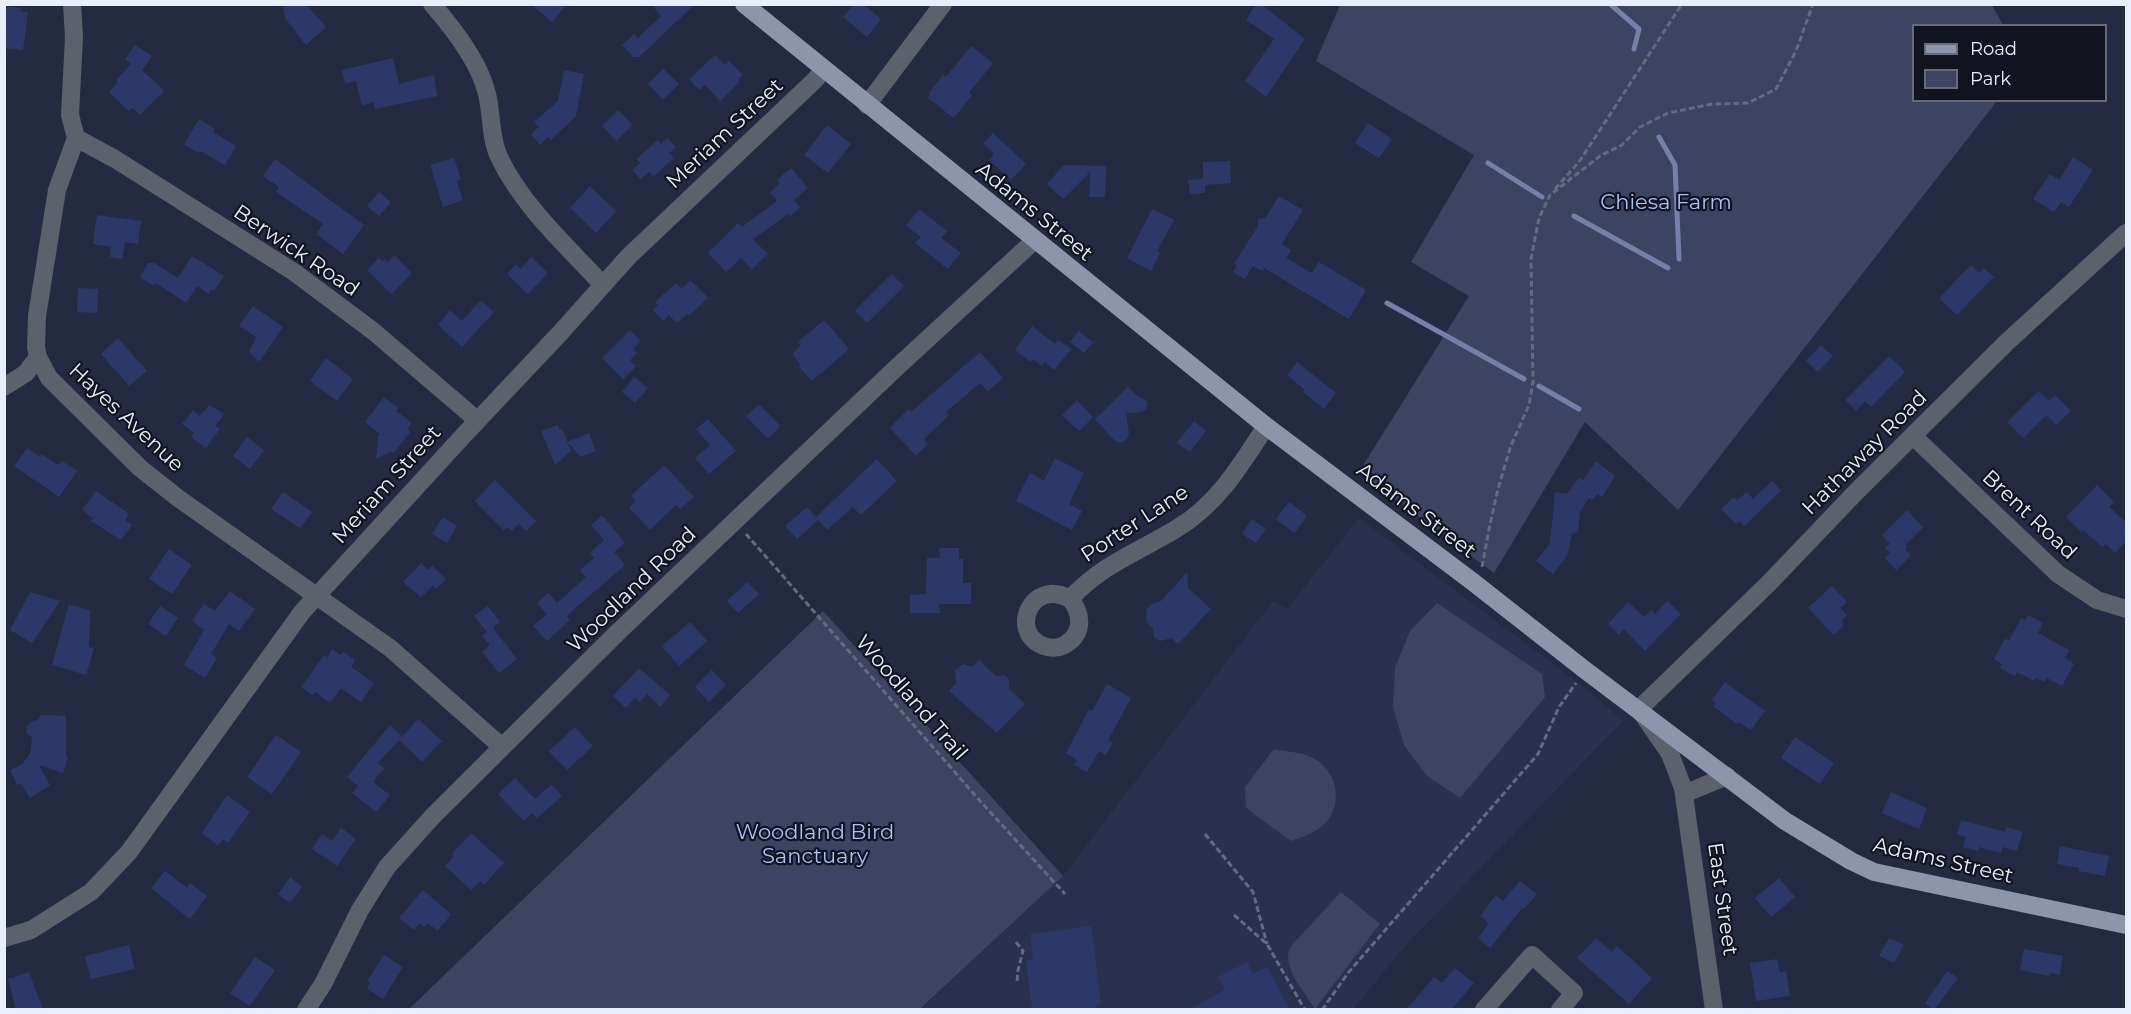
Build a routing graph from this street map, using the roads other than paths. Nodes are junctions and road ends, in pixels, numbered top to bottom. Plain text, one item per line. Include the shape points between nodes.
1 (72, 4) edge
2 (432, 4) edge
3 (744, 4) edge
4 (943, 4) edge
5 (823, 70) junction
6 (867, 105) junction
7 (76, 138) junction
8 (2127, 233) edge
9 (1035, 240) junction
10 (603, 285) junction
11 (38, 357) junction
12 (4, 387) edge
13 (477, 420) junction
14 (1266, 426) junction
15 (1913, 436) junction
16 (316, 596) junction
17 (1070, 599) dead end
18 (2127, 609) edge
19 (1639, 710) junction
20 (502, 747) junction
21 (1727, 777) junction
22 (1684, 794) junction
23 (2127, 925) edge
24 (4, 938) edge
25 (306, 1010) edge
26 (1484, 1010) edge
27 (1560, 1010) edge
28 (1714, 1010) edge

1 - 7 street via 70,115
2 - 10 street via 454,29 487,92 497,154 512,184
3 - 5 main road, Adams Street
4 - 6 street
5 - 6 main road, Adams Street
5 - 10 street, Meriam Street
6 - 9 main road, Adams Street
7 - 11 street via 57,190 37,316
7 - 13 street, Berwick Road via 294,272 373,332
8 - 15 street, Hathaway Road via 2007,342
9 - 14 main road, Adams Street
9 - 20 street, Woodland Road via 735,521
10 - 13 street, Meriam Street
11 - 12 street via 26,373
11 - 16 street, Hayes Avenue via 50,378 140,468
13 - 16 street, Meriam Street
14 - 17 street, Porter Lane via 1230,481 1190,519 1095,575
14 - 19 main road, Adams Street
15 - 18 street, Brent Road via 2058,573 2097,600
15 - 19 street, Hathaway Road
16 - 20 street, Hayes Avenue via 390,648
16 - 24 street, Meriam Street via 129,852 91,892 31,930
19 - 21 main road, Adams Street
19 - 22 street, East Street via 1670,754
20 - 25 street, Woodland Road via 387,867
21 - 22 street
21 - 23 main road, Adams Street via 1785,821 1874,872
22 - 28 street, East Street
26 - 27 street via 1532,955 1574,993

